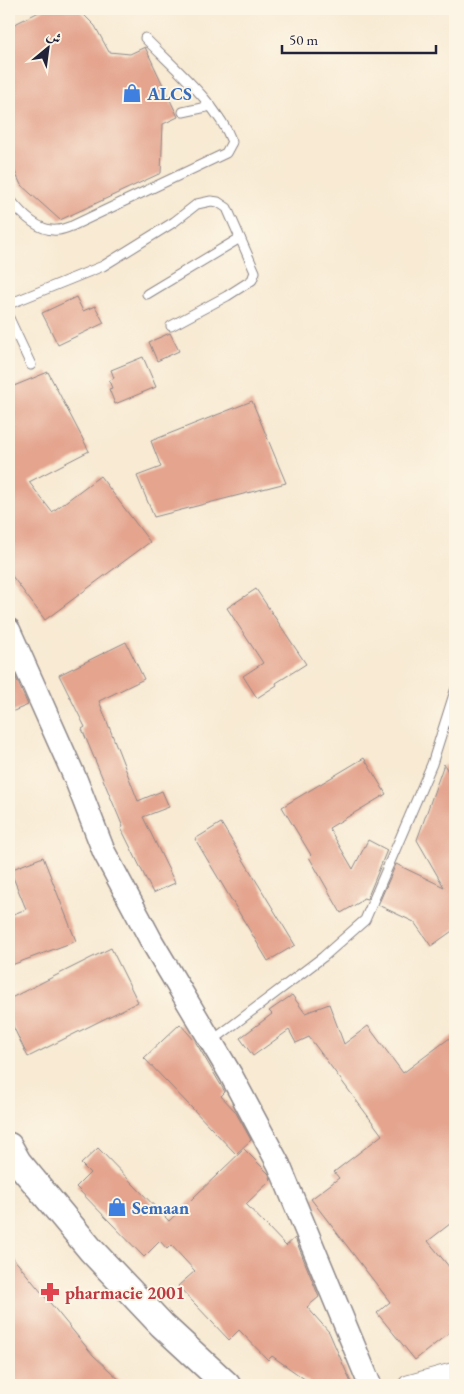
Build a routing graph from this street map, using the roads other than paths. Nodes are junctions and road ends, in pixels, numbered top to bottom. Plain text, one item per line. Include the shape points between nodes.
1 (145, 38) dead end
2 (211, 106) junction
3 (183, 112) dead end
4 (9, 198) edge
5 (240, 238) junction
6 (147, 294) dead end
7 (9, 304) edge
8 (9, 318) edge
9 (171, 326) dead end
10 (31, 365) dead end
11 (9, 630) edge
12 (455, 691) edge
13 (212, 1042) junction
14 (9, 1146) edge
15 (455, 1372) edge
16 (227, 1385) edge
17 (370, 1385) edge
18 (408, 1385) edge

1 - 2 lane
2 - 3 lane
2 - 4 lane via 232,142 226,153 72,226 56,230 39,225
5 - 6 lane
5 - 7 lane via 227,208 211,201 197,204 103,266
5 - 9 lane via 255,272 252,280
8 - 10 lane
11 - 13 street via 76,780 104,852 152,942
12 - 13 lane via 432,764 365,920 323,957
13 - 17 street via 279,1165
14 - 16 main road via 18,1162 91,1250 162,1325
15 - 18 street

